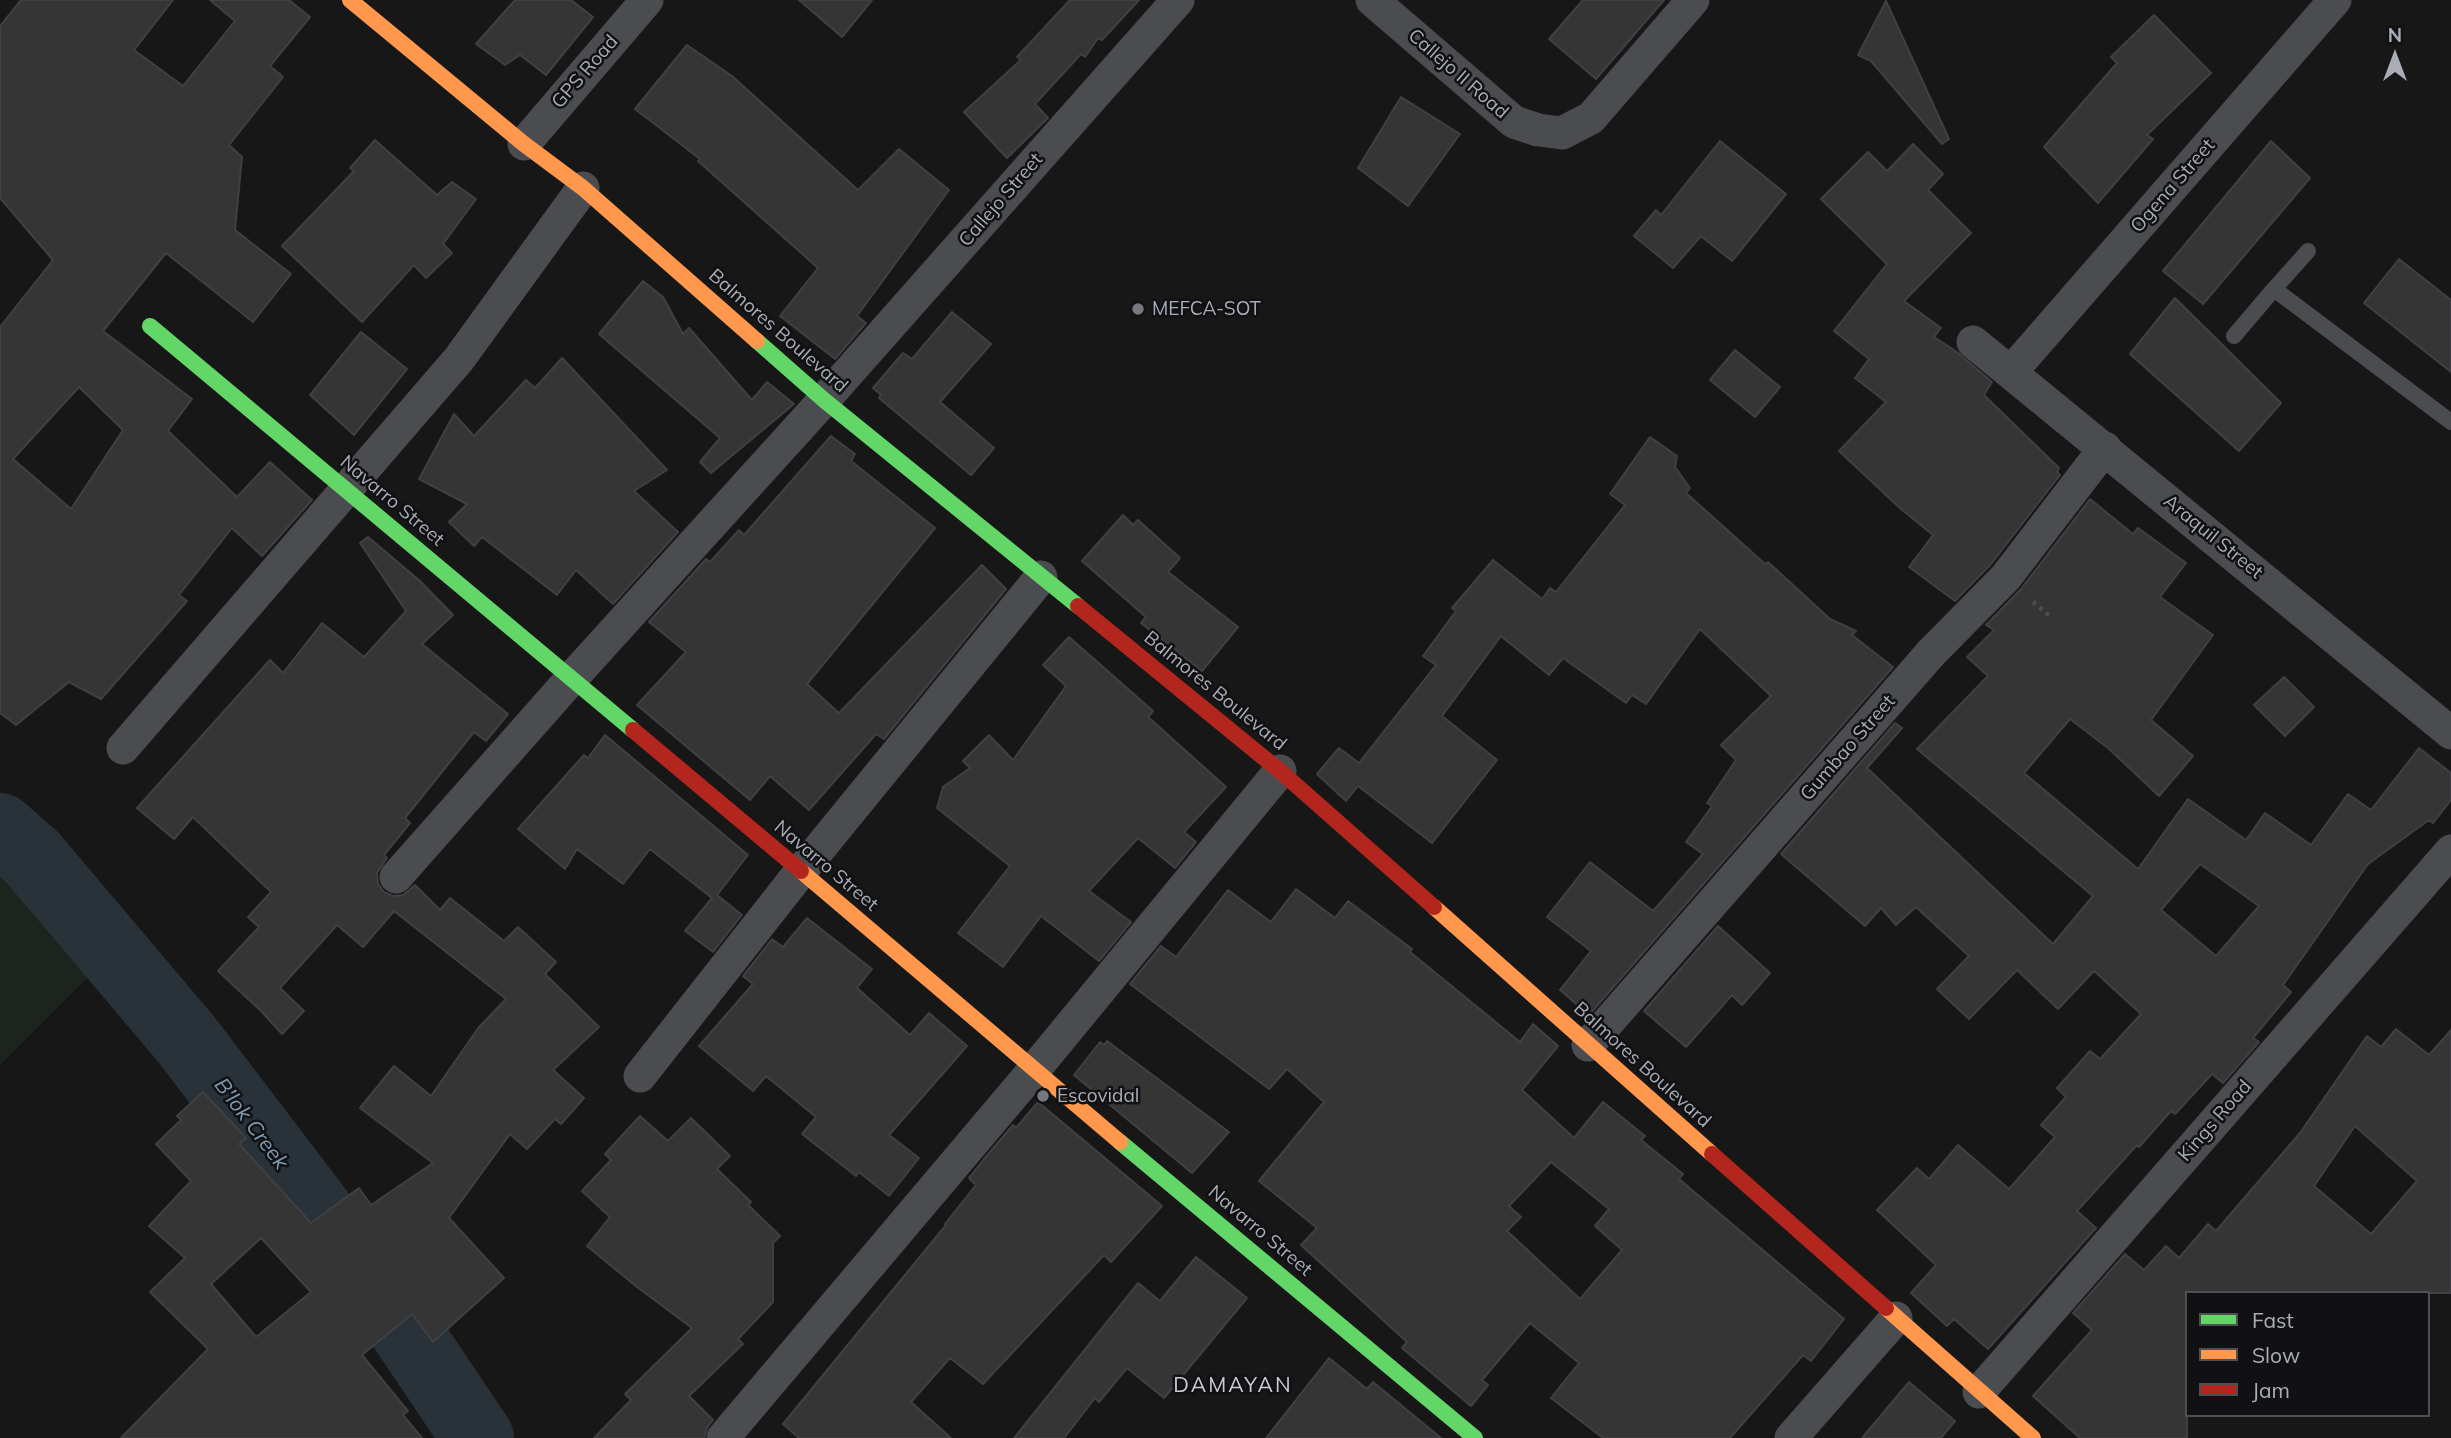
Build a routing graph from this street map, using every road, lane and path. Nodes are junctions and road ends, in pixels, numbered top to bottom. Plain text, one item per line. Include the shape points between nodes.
1 (351, 0) edge
2 (647, 0) edge
3 (1178, 0) edge
4 (1372, 0) edge
5 (1693, 0) edge
6 (2335, 0) edge
7 (524, 144) junction
8 (583, 188) junction
9 (2308, 251) dead end
10 (2274, 289) junction
11 (150, 326) dead end
12 (2234, 336) dead end
13 (1973, 342) dead end
14 (2011, 372) junction
15 (824, 400) junction
16 (2451, 422) edge
17 (2105, 448) junction
18 (345, 489) junction
19 (1041, 577) junction
20 (571, 679) junction
21 (2451, 733) edge
22 (123, 748) dead end
23 (1280, 771) junction
24 (2451, 851) edge
25 (801, 871) junction
26 (396, 877) dead end
27 (1588, 1045) junction
28 (1034, 1070) junction
29 (640, 1076) dead end
30 (1896, 1318) junction
31 (1979, 1392) junction
32 (723, 1438) edge
33 (1475, 1438) edge
34 (1791, 1438) edge
35 (2033, 1438) edge

1 - 7 main road, Balmores Boulevard
2 - 7 street, GPS Road
3 - 15 street, Callejo Street
4 - 5 street, Callejo II Road via 1514,122 1562,132 1591,118
6 - 14 street, Ogena Street
7 - 8 main road, Balmores Boulevard
8 - 15 main road, Balmores Boulevard
8 - 18 street via 459,359
9 - 10 lane
10 - 12 lane
10 - 16 lane
11 - 18 main road, Navarro Street
13 - 14 street, Araquil Street
14 - 17 street, Araquil Street
15 - 19 main road, Balmores Boulevard
15 - 20 street, Callejo Street
17 - 21 street, Araquil Street
17 - 27 street, Gumbao Street via 2006,577 1931,653
18 - 20 main road, Navarro Street
18 - 22 street
19 - 23 main road, Balmores Boulevard
19 - 25 street
20 - 25 main road, Navarro Street
20 - 26 street, Callejo Street
23 - 27 main road, Balmores Boulevard
23 - 28 street
24 - 31 street, Kings Road
25 - 28 main road, Navarro Street
25 - 29 street
27 - 30 main road, Balmores Boulevard
28 - 32 street
28 - 33 main road, Navarro Street
30 - 31 main road, Balmores Boulevard
30 - 34 street
31 - 35 main road, Balmores Boulevard

